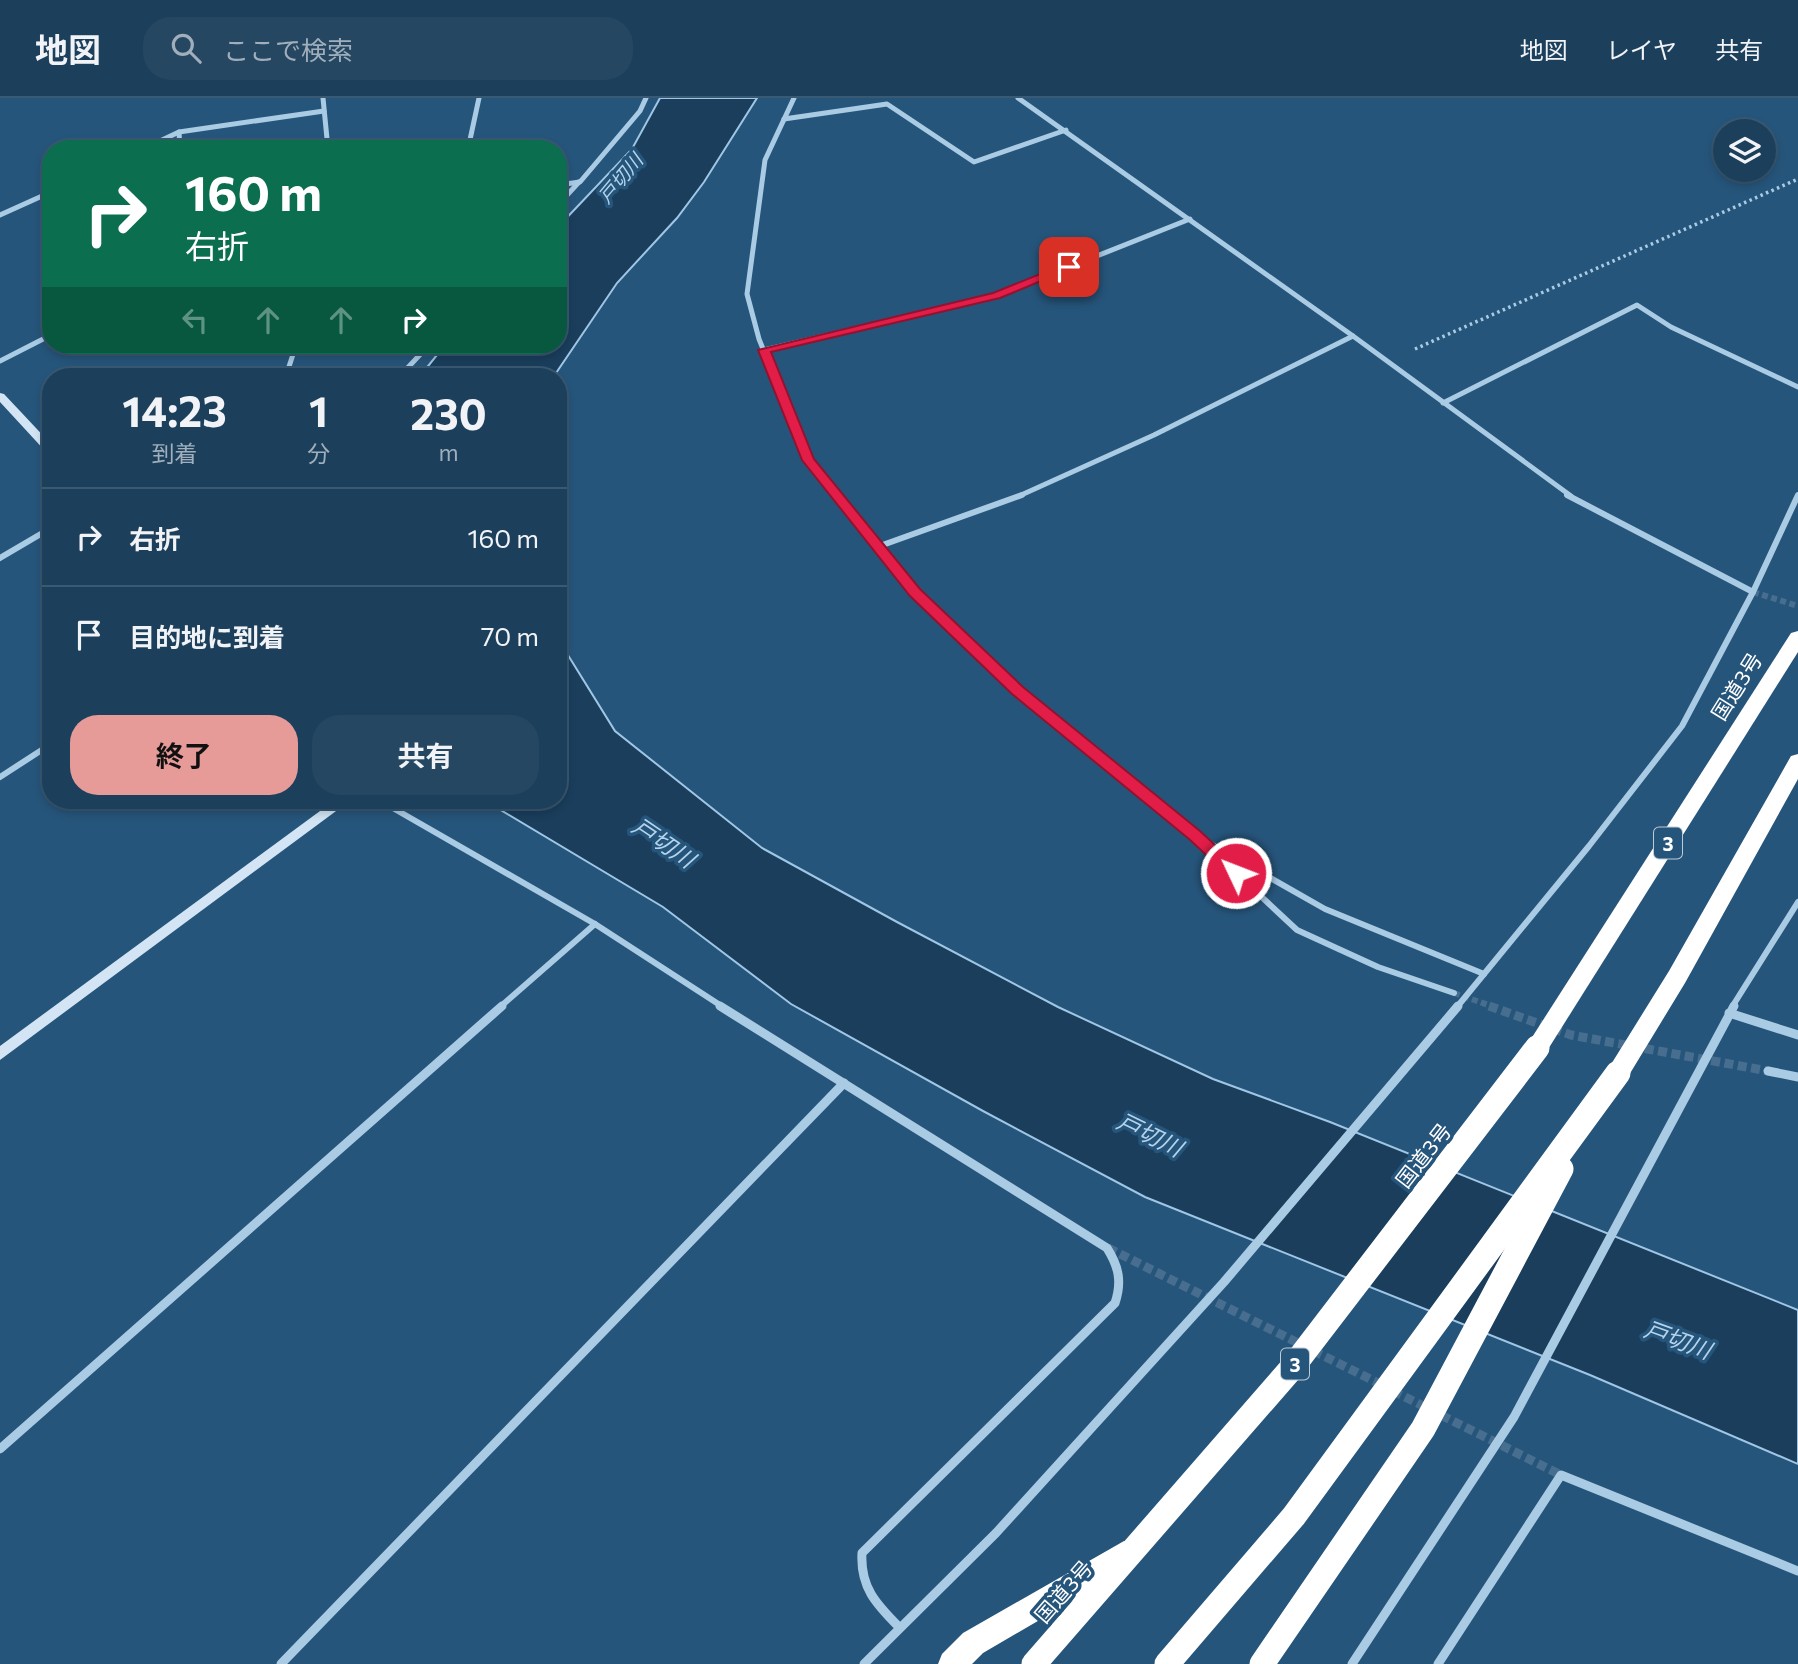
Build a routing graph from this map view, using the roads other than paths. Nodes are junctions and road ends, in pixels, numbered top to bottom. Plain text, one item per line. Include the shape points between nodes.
1 (323, 98) edge
2 (480, 98) edge
3 (646, 98) edge
4 (794, 98) edge
5 (1018, 98) edge
6 (324, 111) junction
7 (784, 119) junction
8 (1066, 130) junction
9 (179, 132) junction
10 (162, 140) edge
11 (179, 140) edge
12 (328, 140) edge
13 (470, 140) edge
14 (580, 182) junction
15 (567, 184) edge
16 (42, 196) edge
17 (567, 196) edge
18 (0, 215) edge
19 (1190, 219) junction
20 (1353, 336) junction
21 (42, 340) edge
22 (764, 350) junction
23 (421, 354) edge
24 (0, 361) edge
25 (407, 368) edge
26 (1798, 387) edge
27 (0, 396) edge
28 (1443, 403) junction
29 (42, 441) edge
30 (1798, 495) edge
31 (42, 533) edge
32 (877, 547) junction
33 (0, 558) edge
34 (1753, 592) junction
35 (1798, 637) edge
36 (42, 750) edge
37 (1798, 761) edge
38 (0, 777) edge
39 (332, 809) edge
40 (395, 809) edge
41 (1195, 835) junction
42 (1798, 902) edge
43 (595, 924) junction
44 (1484, 974) junction
45 (1454, 993) tunnel mouth
46 (1729, 1013) junction
47 (1798, 1035) edge
48 (0, 1054) edge
49 (1768, 1071) tunnel mouth
50 (1798, 1077) edge
51 (844, 1083) junction
52 (1597, 1102) junction
53 (0, 1449) edge
54 (1132, 1550) junction
55 (1798, 1571) edge
56 (899, 1627) junction
57 (281, 1664) edge
58 (864, 1664) edge
59 (952, 1664) edge
60 (1034, 1664) edge
61 (1167, 1664) edge
62 (1262, 1664) edge
63 (1352, 1664) edge
64 (1438, 1664) edge

1 - 6 street
2 - 13 street
3 - 14 street
4 - 7 street
5 - 8 street
6 - 9 street
6 - 12 street
7 - 8 street via 887,104 974,162
7 - 22 street via 765,160 747,294
8 - 19 street
9 - 10 street
9 - 11 street
14 - 15 street
14 - 17 street
16 - 18 street
19 - 20 street
19 - 22 street via 996,296
20 - 28 street
20 - 32 street via 1006,502
21 - 24 street
22 - 32 street via 808,460
23 - 25 street
26 - 28 street via 1671,327 1637,305
27 - 29 street
28 - 34 street via 1567,495
30 - 34 street
31 - 33 street
32 - 41 street via 915,593 1018,690
34 - 44 street via 1682,726
35 - 54 highway, 国道3号 / 3, bridge via 1537,1048 1291,1369
36 - 38 street
37 - 52 highway, bridge via 1677,977
39 - 48 street
40 - 43 street
41 - 44 street via 1325,909
41 - 45 street via 1297,930 1378,967
42 - 46 street
43 - 51 street
43 - 53 street
44 - 56 street via 1224,1282 996,1533
46 - 47 street
46 - 63 street via 1514,1417
49 - 50 street
51 - 56 street via 1107,1248 1119,1266 1115,1303 862,1553 866,1595
51 - 57 street
52 - 61 highway, bridge via 1294,1516
52 - 62 highway, bridge via 1423,1429
54 - 59 highway via 973,1643
54 - 60 highway, 国道3号 / 3, bridge
55 - 64 street via 1560,1475
56 - 58 street

